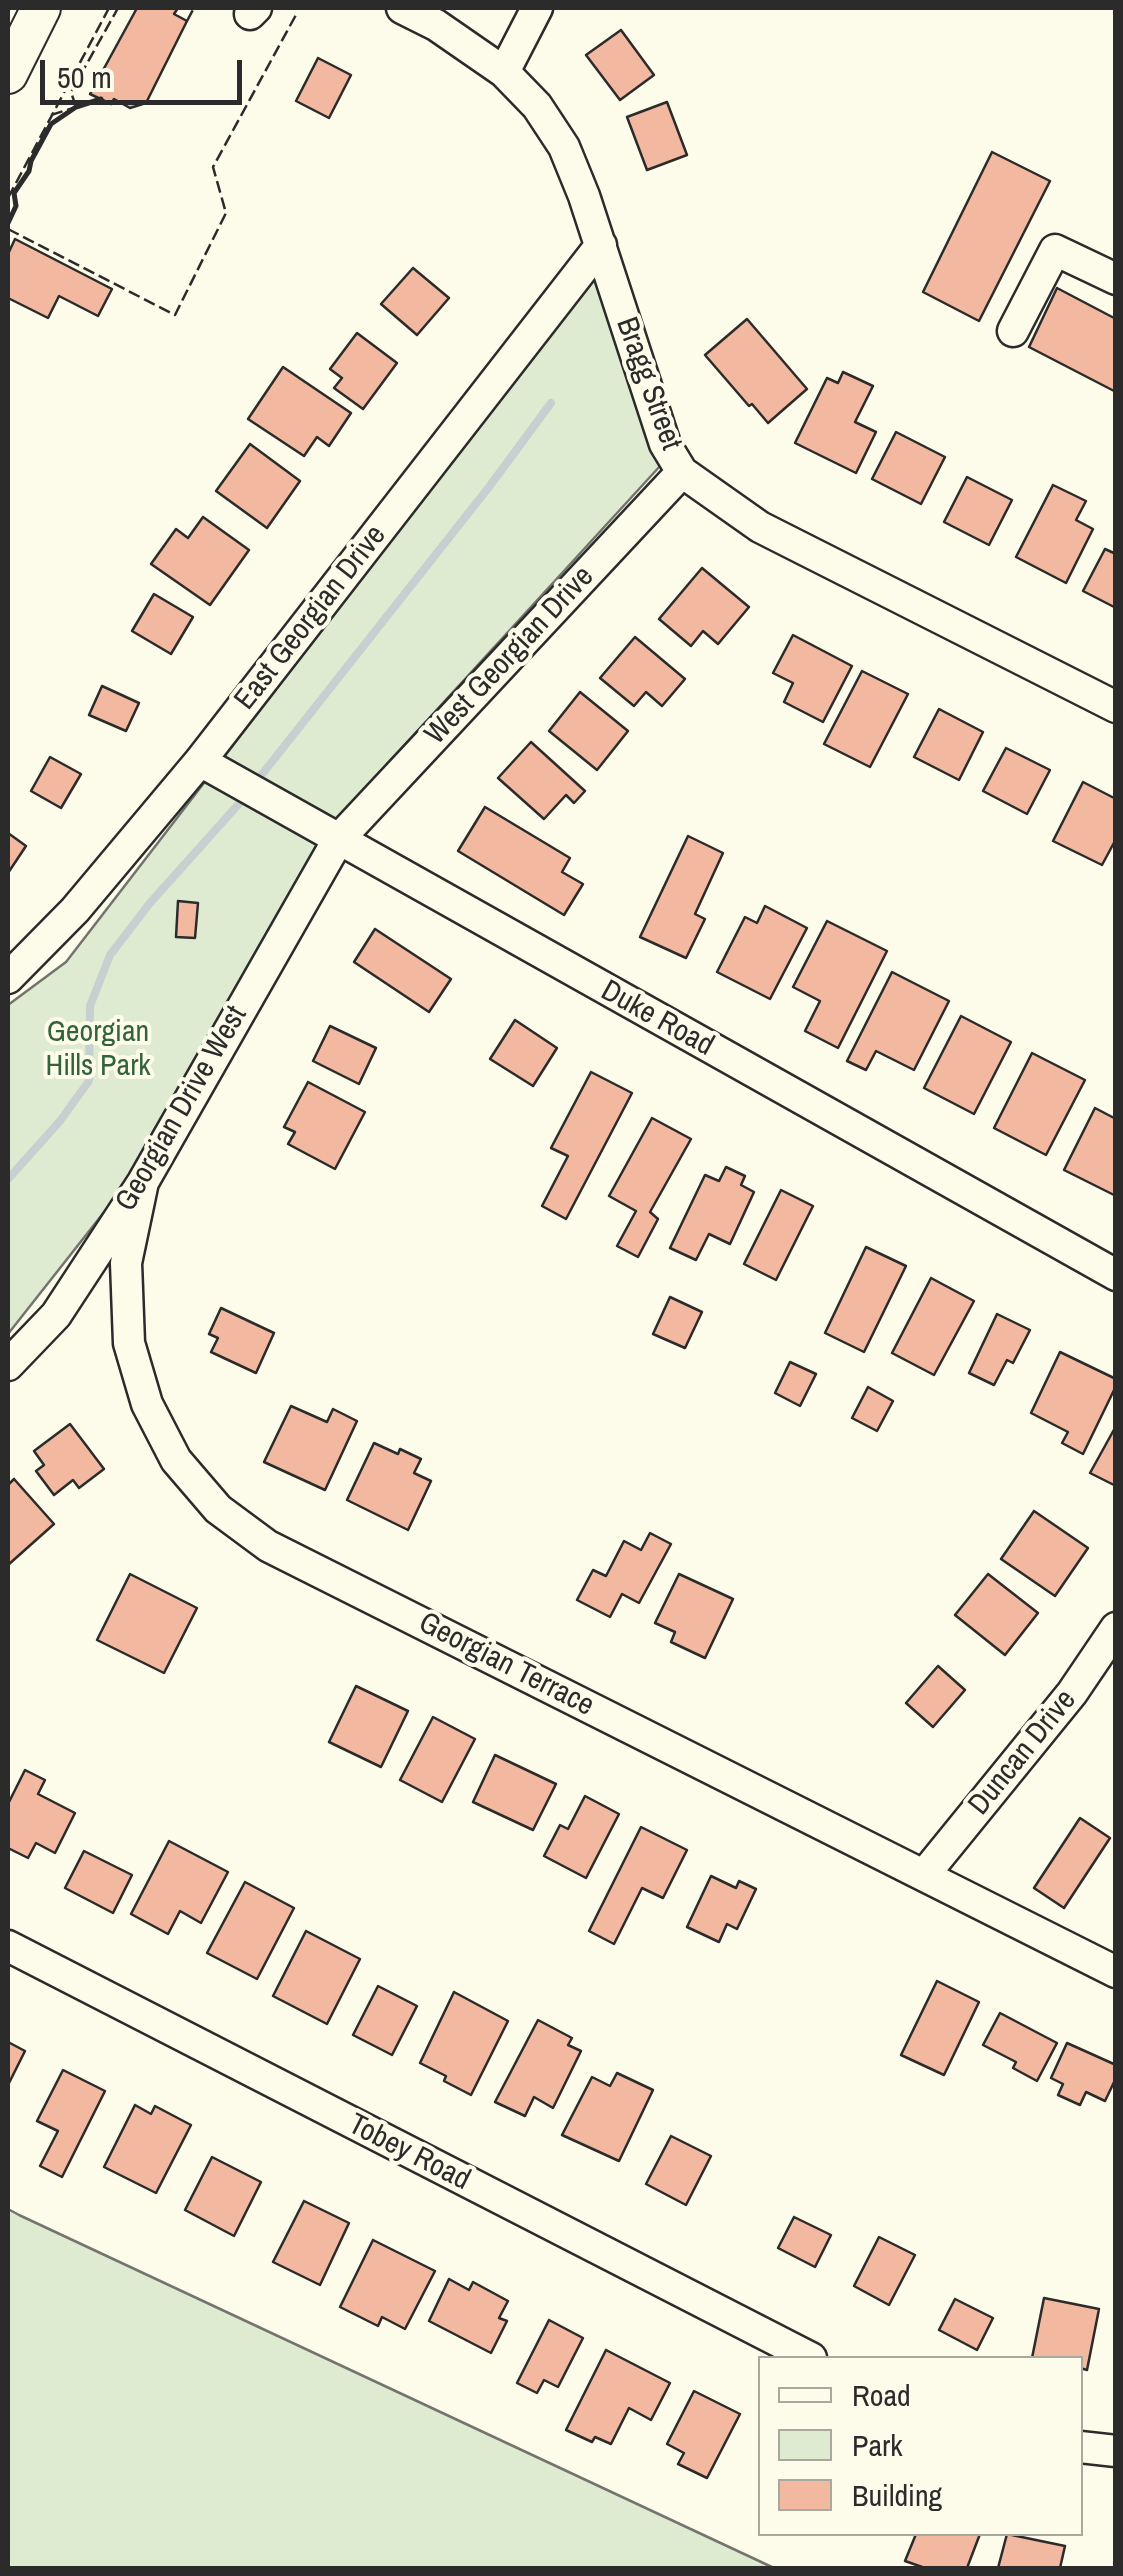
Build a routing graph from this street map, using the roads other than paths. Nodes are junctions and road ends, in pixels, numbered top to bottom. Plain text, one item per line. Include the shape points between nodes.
1 (41, 8) edge
2 (402, 8) edge
3 (537, 8) edge
4 (440, 16) edge
5 (504, 72) junction
6 (8, 74) edge
7 (601, 245) junction
8 (1116, 278) edge
9 (1013, 332) dead end
10 (682, 472) junction
11 (1116, 707) edge
12 (200, 761) junction
13 (338, 840) junction
14 (8, 978) edge
15 (143, 1182) junction
16 (1116, 1274) edge
17 (8, 1365) edge
18 (1116, 1628) edge
19 (924, 1874) junction
20 (8, 1946) edge
21 (1116, 1972) edge
22 (806, 2356) edge
23 (1083, 2447) edge
24 (1116, 2451) edge

1 - 6 main road
2 - 4 street, Bragg Street
3 - 5 street
4 - 5 street, Bragg Street
5 - 7 street, Bragg Street via 564,147
7 - 10 street, Bragg Street via 665,444
7 - 12 street, East Georgian Drive
8 - 9 street via 1054,250
10 - 11 street, Bragg Street via 760,527
10 - 13 street, West Georgian Drive
12 - 13 street, Duke Road
12 - 14 street, East Georgian Drive via 75,910
13 - 15 street, Georgian Drive West
13 - 16 street, Duke Road
15 - 17 street, Georgian Drive West via 56,1315
15 - 19 street, Georgian Terrace via 126,1262 129,1343 147,1404 176,1460 218,1509 268,1546
18 - 19 street, Duncan Drive via 1072,1693
19 - 21 street, Georgian Terrace
20 - 22 street, Tobey Road
23 - 24 street

